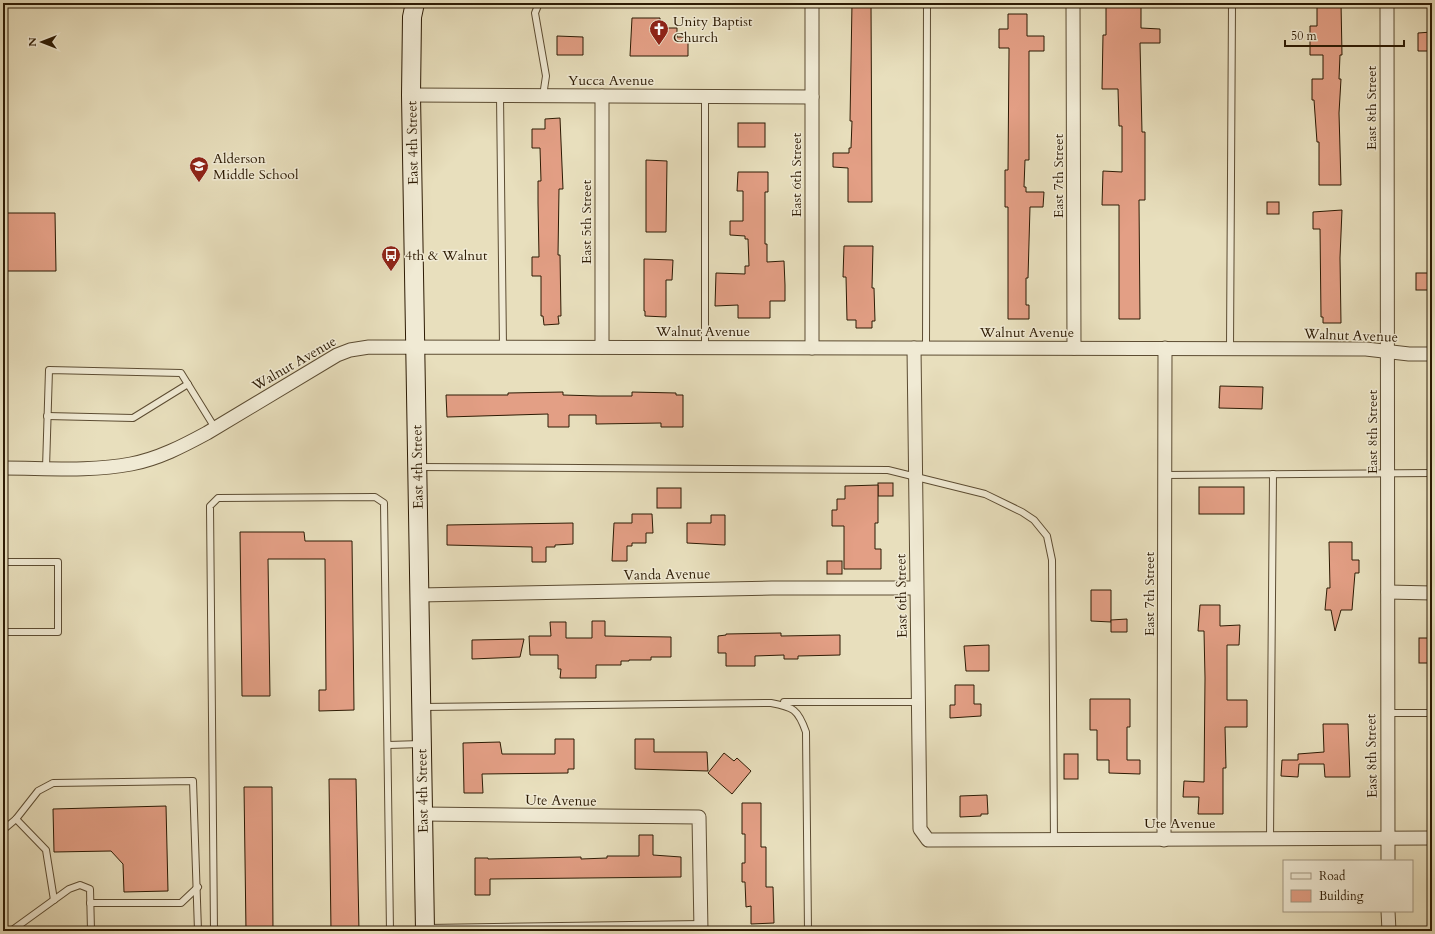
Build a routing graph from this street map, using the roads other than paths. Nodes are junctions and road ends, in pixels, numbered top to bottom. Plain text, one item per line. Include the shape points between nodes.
1 (415, 3) edge
2 (539, 3) edge
3 (812, 3) edge
4 (927, 3) edge
5 (1073, 3) edge
6 (1232, 3) edge
7 (1387, 3) edge
8 (411, 94) junction
9 (500, 96) junction
10 (543, 96) junction
11 (602, 96) junction
12 (704, 96) junction
13 (812, 97) junction
14 (415, 346) junction
15 (503, 347) junction
16 (602, 347) junction
17 (704, 348) junction
18 (812, 348) junction
19 (920, 348) junction
20 (1074, 348) junction
21 (1165, 348) junction
22 (1230, 348) junction
23 (1388, 351) junction
24 (1432, 354) edge
25 (188, 384) junction
26 (47, 416) junction
27 (215, 428) junction
28 (417, 467) junction
29 (3, 468) edge
30 (46, 468) junction
31 (1388, 473) junction
32 (1432, 473) edge
33 (1273, 474) junction
34 (915, 475) junction
35 (1165, 475) junction
36 (3, 562) edge
37 (916, 588) junction
38 (1388, 592) junction
39 (1432, 593) edge
40 (419, 595) junction
41 (3, 632) edge
42 (771, 702) junction
43 (918, 702) junction
44 (421, 707) junction
45 (1387, 713) junction
46 (1432, 713) edge
47 (422, 744) junction
48 (388, 745) junction
49 (423, 814) junction
50 (16, 819) junction
51 (3, 830) edge
52 (1388, 838) junction
53 (1432, 838) edge
54 (1270, 839) junction
55 (928, 840) joint
56 (1164, 840) junction
57 (1054, 841) junction
58 (1388, 860) edge
59 (198, 887) junction
60 (54, 900) junction
61 (90, 903) junction
62 (1388, 912) edge
63 (701, 928) edge
64 (425, 929) edge
65 (11, 931) edge
66 (91, 931) edge
67 (198, 931) edge
68 (214, 931) edge
69 (390, 931) edge
70 (808, 931) edge
71 (1388, 931) edge

1 - 8 street, East 4th Street via 412,17
2 - 10 lane via 535,13 546,76
3 - 13 street, East 6th Street
4 - 19 lane
5 - 20 street, East 7th Street
6 - 22 lane
7 - 23 street, East 8th Street
8 - 9 street, Yucca Avenue
8 - 14 street, East 4th Street
9 - 10 street, Yucca Avenue
9 - 15 lane
10 - 11 street, Yucca Avenue
11 - 12 street, Yucca Avenue
11 - 16 street, East 5th Street
12 - 13 street, Yucca Avenue
12 - 17 lane
13 - 18 street, East 6th Street
14 - 15 street, Walnut Avenue
14 - 27 street, Walnut Avenue via 369,347 337,355
14 - 28 street, East 4th Street
15 - 16 street, Walnut Avenue
16 - 17 street, Walnut Avenue
17 - 18 street, Walnut Avenue
18 - 19 street, Walnut Avenue
19 - 20 street, Walnut Avenue
19 - 34 street, East 6th Street
20 - 21 street, Walnut Avenue
21 - 22 street, Walnut Avenue
21 - 35 street, East 7th Street
22 - 23 street, Walnut Avenue
23 - 24 street, Walnut Avenue
23 - 31 street, East 8th Street
25 - 26 lane via 133,418
25 - 26 lane via 181,373 48,370
25 - 27 lane
26 - 30 lane
27 - 30 street, Walnut Avenue via 187,445 132,464 99,468
28 - 34 lane via 888,470
28 - 40 street, East 4th Street
29 - 30 street, Walnut Avenue
31 - 32 lane
31 - 33 lane
31 - 38 street, East 8th Street
33 - 35 lane
33 - 54 lane
34 - 37 street, East 6th Street
34 - 57 lane via 985,494 1034,520 1047,536 1052,560
35 - 56 street, East 7th Street
36 - 41 lane via 58,562 58,632
37 - 40 street, Vanda Avenue via 764,588
37 - 43 street, East 6th Street
38 - 39 street
38 - 45 street, East 8th Street
40 - 44 street, East 4th Street
42 - 43 lane
42 - 44 lane
42 - 70 lane via 790,707 802,718 806,732
43 - 55 street, East 6th Street via 920,829
44 - 47 street, East 4th Street
45 - 46 lane
45 - 52 street, East 8th Street
47 - 48 lane
47 - 49 street, East 4th Street
48 - 68 lane via 384,503 375,496 218,498 210,506
48 - 69 lane
49 - 63 street, Ute Avenue via 699,817
49 - 64 street, East 4th Street
50 - 51 lane
50 - 59 lane via 38,790 53,783 193,781
50 - 60 lane via 46,850
52 - 53 street, Ute Avenue
52 - 54 street, Ute Avenue
52 - 58 street, East 8th Street
54 - 56 street, Ute Avenue
55 - 57 street, Ute Avenue
56 - 57 street, Ute Avenue
59 - 61 lane via 181,902
59 - 67 lane
60 - 61 lane via 80,885 90,888
60 - 65 lane
61 - 66 lane
62 - 71 street
63 - 64 lane

